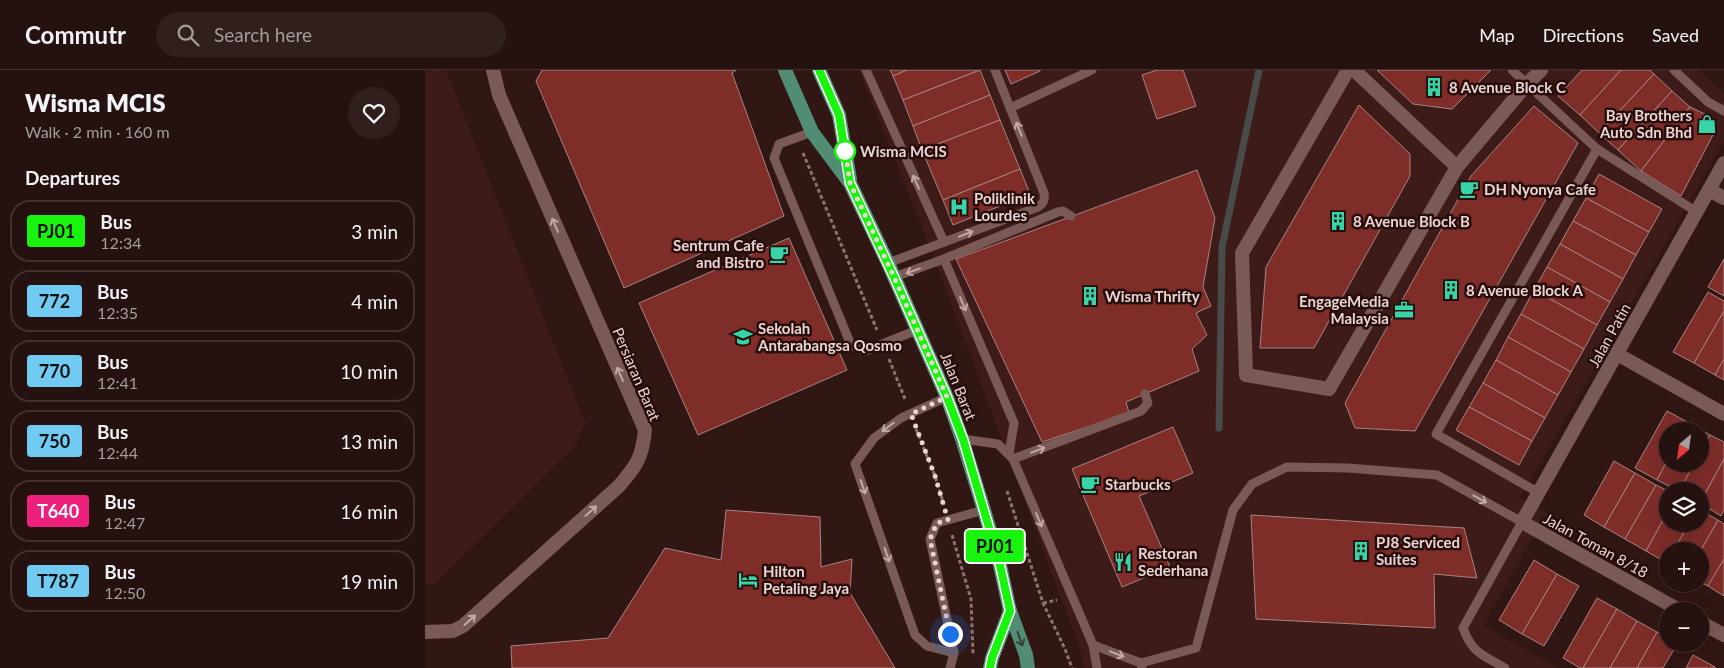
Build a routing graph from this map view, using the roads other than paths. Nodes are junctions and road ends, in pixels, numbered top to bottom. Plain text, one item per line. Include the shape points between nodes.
1 (493, 70) edge
2 (785, 70) edge
3 (819, 70) edge
4 (865, 70) edge
5 (995, 70) edge
6 (1092, 70) edge
7 (1348, 70) edge
8 (1354, 70) edge
9 (1512, 70) edge
10 (1541, 70) edge
11 (1674, 70) edge
12 (1527, 84) junction
13 (1011, 108) junction
14 (1724, 111) edge
15 (812, 132) junction
16 (1597, 149) junction
17 (1724, 163) edge
18 (1457, 167) junction
19 (850, 183) junction
20 (1709, 190) junction
21 (1724, 198) edge
22 (1697, 212) junction
23 (1071, 216) dead end
24 (944, 242) junction
25 (944, 260) junction
26 (888, 263) junction
27 (894, 277) junction
28 (917, 330) junction
29 (1617, 354) junction
30 (1145, 394) dead end
31 (947, 397) junction
32 (1724, 414) edge
33 (963, 439) junction
34 (1011, 456) junction
35 (1539, 493) junction
36 (984, 510) junction
37 (1522, 522) junction
38 (1665, 602) edge
39 (1010, 611) junction
40 (1709, 627) edge
41 (425, 632) edge
42 (1724, 636) edge
43 (1093, 645) junction
44 (954, 653) junction
45 (1141, 665) edge
46 (950, 668) edge
47 (990, 668) edge
48 (1028, 668) edge
49 (1097, 668) edge
50 (1505, 668) edge

41 -> 1 street, Persiaran Barat via 463,626 619,486 641,457 645,430 499,95
2 - 15 main road, Jalan Barat
3 - 19 main road, Jalan Barat via 839,115
24 -> 4 lane
5 - 13 lane
6 - 13 lane
7 - 18 street via 1242,253 1246,375 1329,389
8 - 18 street
9 - 12 lane
10 - 12 street
11 - 14 lane via 1708,102
12 - 16 lane
12 - 18 street
24 -> 13 lane via 1043,203 1045,193
15 - 19 main road, Jalan Barat
15 - 28 lane via 779,144 773,158 851,345 865,351
16 - 22 lane
16 - 35 lane via 1436,434
17 - 20 street, Jalan Patin
19 - 26 main road, Jalan Barat
20 - 21 street
20 - 22 street, Jalan Patin
22 - 29 street, Jalan Patin
23 - 25 lane via 1058,212
24 - 26 lane
25 -> 27 lane
25 -> 34 lane via 1014,423
26 - 27 main road, Jalan Barat
27 - 28 main road, Jalan Barat
28 - 31 main road, Jalan Barat
29 - 32 street
29 - 35 street, Jalan Patin
34 -> 30 lane via 1141,411 1148,403
31 - 33 main road, Jalan Barat
31 -> 44 lane via 901,418 874,438 855,464 915,635 927,646
33 - 34 lane via 998,444
33 - 36 main road, Jalan Barat
34 -> 43 lane
35 - 37 street, Jalan Patin
36 - 39 main road, Jalan Barat
36 - 44 lane via 937,523 930,539
37 - 38 street, Jalan Toman 8/18
45 -> 37 lane via 1196,648 1233,510 1253,484 1287,467 1437,475
37 - 50 lane via 1463,628 1468,642 1476,650
39 - 47 main road
39 -> 48 main road, Jalan Barat
40 - 42 street
43 -> 45 lane
43 - 49 lane
44 - 46 lane

